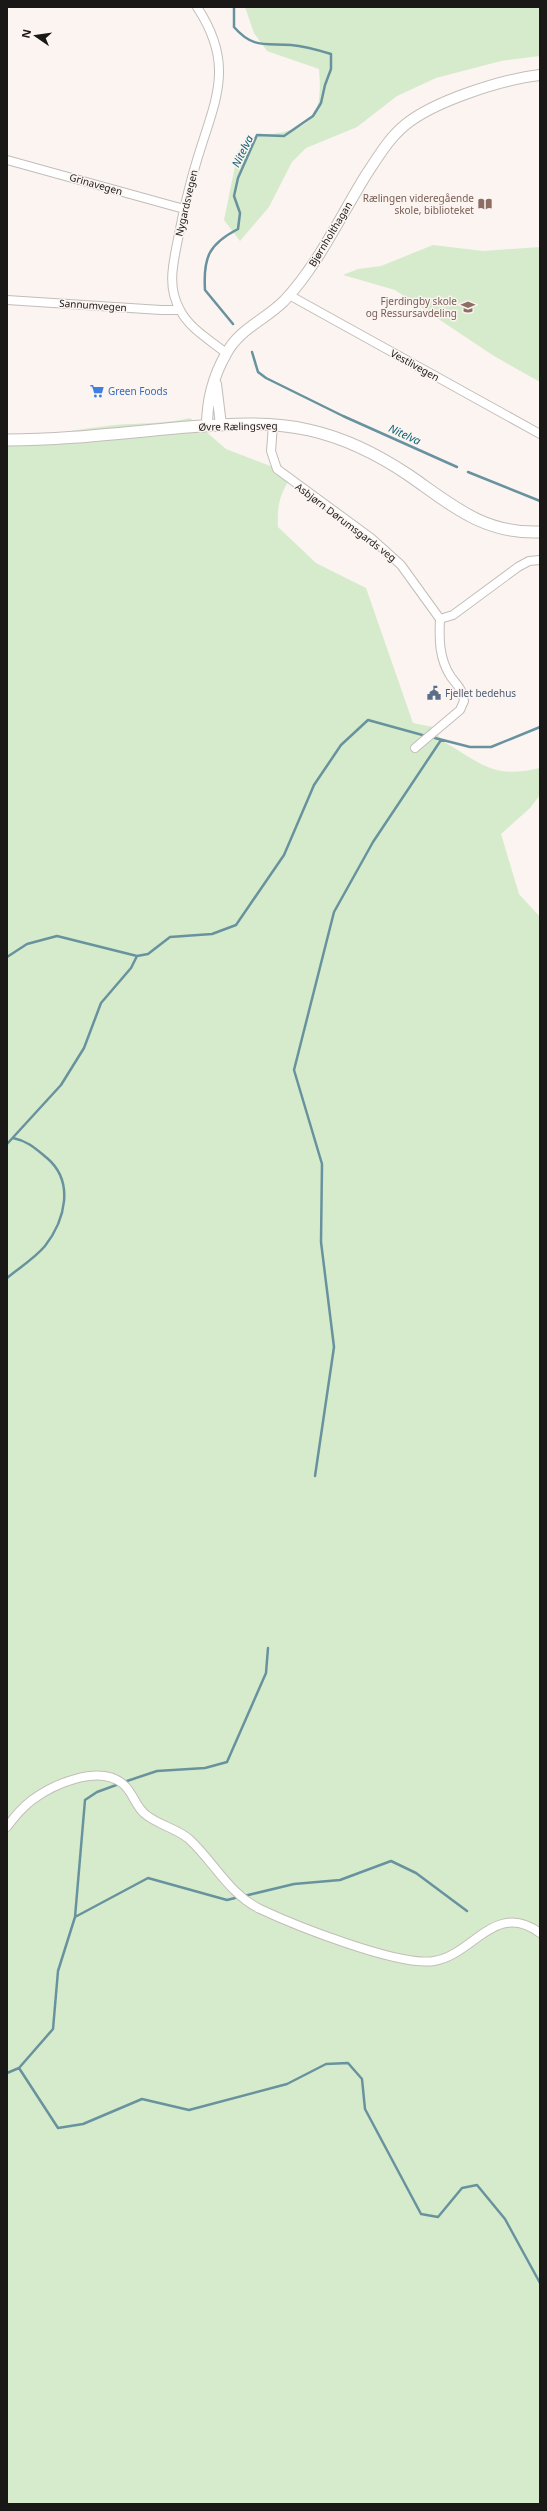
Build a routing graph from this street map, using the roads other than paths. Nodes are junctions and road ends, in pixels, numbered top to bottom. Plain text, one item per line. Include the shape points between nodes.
1 (197, 7) edge
2 (540, 75) edge
3 (7, 160) edge
4 (184, 209) junction
5 (289, 295) junction
6 (7, 300) edge
7 (180, 310) junction
8 (226, 352) junction
9 (216, 382) junction
10 (273, 424) junction
11 (221, 425) junction
12 (207, 426) junction
13 (540, 434) edge
14 (7, 440) edge
15 (540, 532) edge
16 (540, 560) edge
17 (440, 619) junction
18 (415, 748) dead end
19 (7, 1827) edge
20 (540, 1934) edge

1 - 4 street, Nygardsvegen via 208,25 218,52 220,77 214,109 196,162
2 - 5 street, Bjørnholthagan via 490,85 424,113 404,125 378,156 313,263
3 - 4 street, Grinavegen
4 - 7 street, Nygardsvegen via 172,269 172,288
5 - 8 street, Bjørnholthagan via 274,310 246,330
5 - 13 street, Vestlivegen
6 - 7 street, Sannumvegen
7 - 8 street, Nygardsvegen via 192,326
8 - 9 street
9 - 11 street
9 - 12 street via 207,407
10 - 11 main road, Øvre Rælingsveg
10 - 15 main road, Øvre Rælingsveg via 322,433 364,449 411,477 458,511 482,522 511,531
10 - 17 street, Asbjørn Dørumsgards veg via 271,450 277,469 371,538 401,565
11 - 12 main road, Øvre Rælingsveg
12 - 14 main road, Øvre Rælingsveg
16 - 17 street via 529,561 518,567 453,615
17 - 18 street via 439,634 443,662 460,688 464,701 460,710
19 - 20 street via 32,1800 48,1790 74,1780 101,1775 123,1784 144,1814 188,1839 241,1897 259,1908 312,1930 399,1958 422,1962 451,1957 487,1929 503,1924 520,1924

